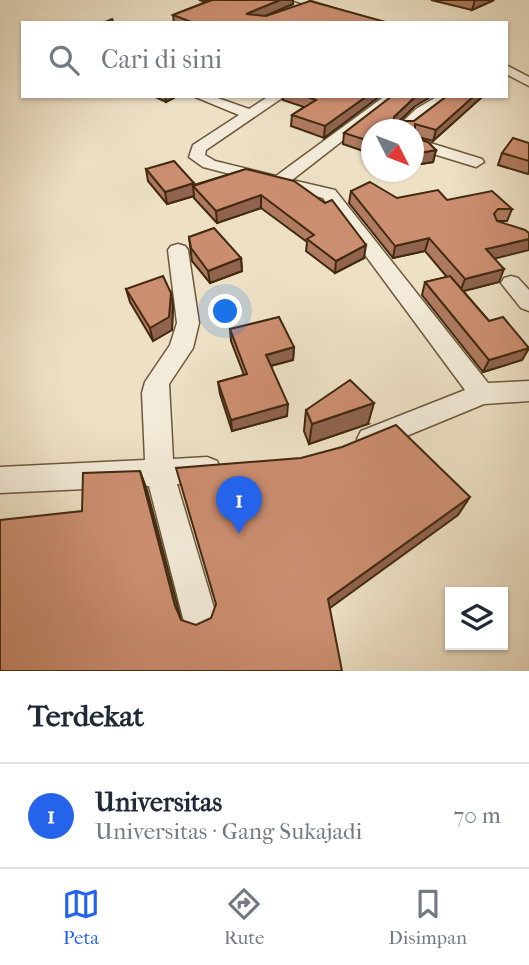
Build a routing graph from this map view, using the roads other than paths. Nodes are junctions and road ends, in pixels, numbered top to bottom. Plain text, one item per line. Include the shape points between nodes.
1 (303, 2) edge
2 (287, 11) edge
3 (361, 18) junction
4 (354, 21) edge
5 (369, 21) edge
6 (508, 70) edge
7 (529, 82) edge
8 (204, 98) edge
9 (276, 98) edge
10 (391, 98) edge
11 (445, 98) edge
12 (248, 114) junction
13 (413, 119) edge
14 (352, 125) junction
15 (361, 128) edge
16 (424, 146) edge
17 (476, 162) dead end
18 (280, 181) junction
19 (178, 250) dead end
20 (511, 283) dead end
21 (529, 303) edge
22 (529, 391) edge
23 (482, 394) junction
24 (345, 448) edge
25 (229, 468) edge
26 (160, 474) junction
27 (0, 480) edge
28 (200, 618) dead end

1 - 2 street
1 - 3 street
3 - 4 street
3 - 5 street
6 - 7 street
8 - 12 street
9 - 12 street
10 - 14 street
11 - 13 street
12 - 18 street via 198,148 197,157
14 - 15 street
14 - 18 street
16 - 17 street
18 - 23 street via 334,199
19 - 26 street via 188,323 181,348 163,371 155,393
20 - 21 street
22 - 23 street
23 - 24 street
25 - 26 street
26 - 27 street
26 - 28 street

